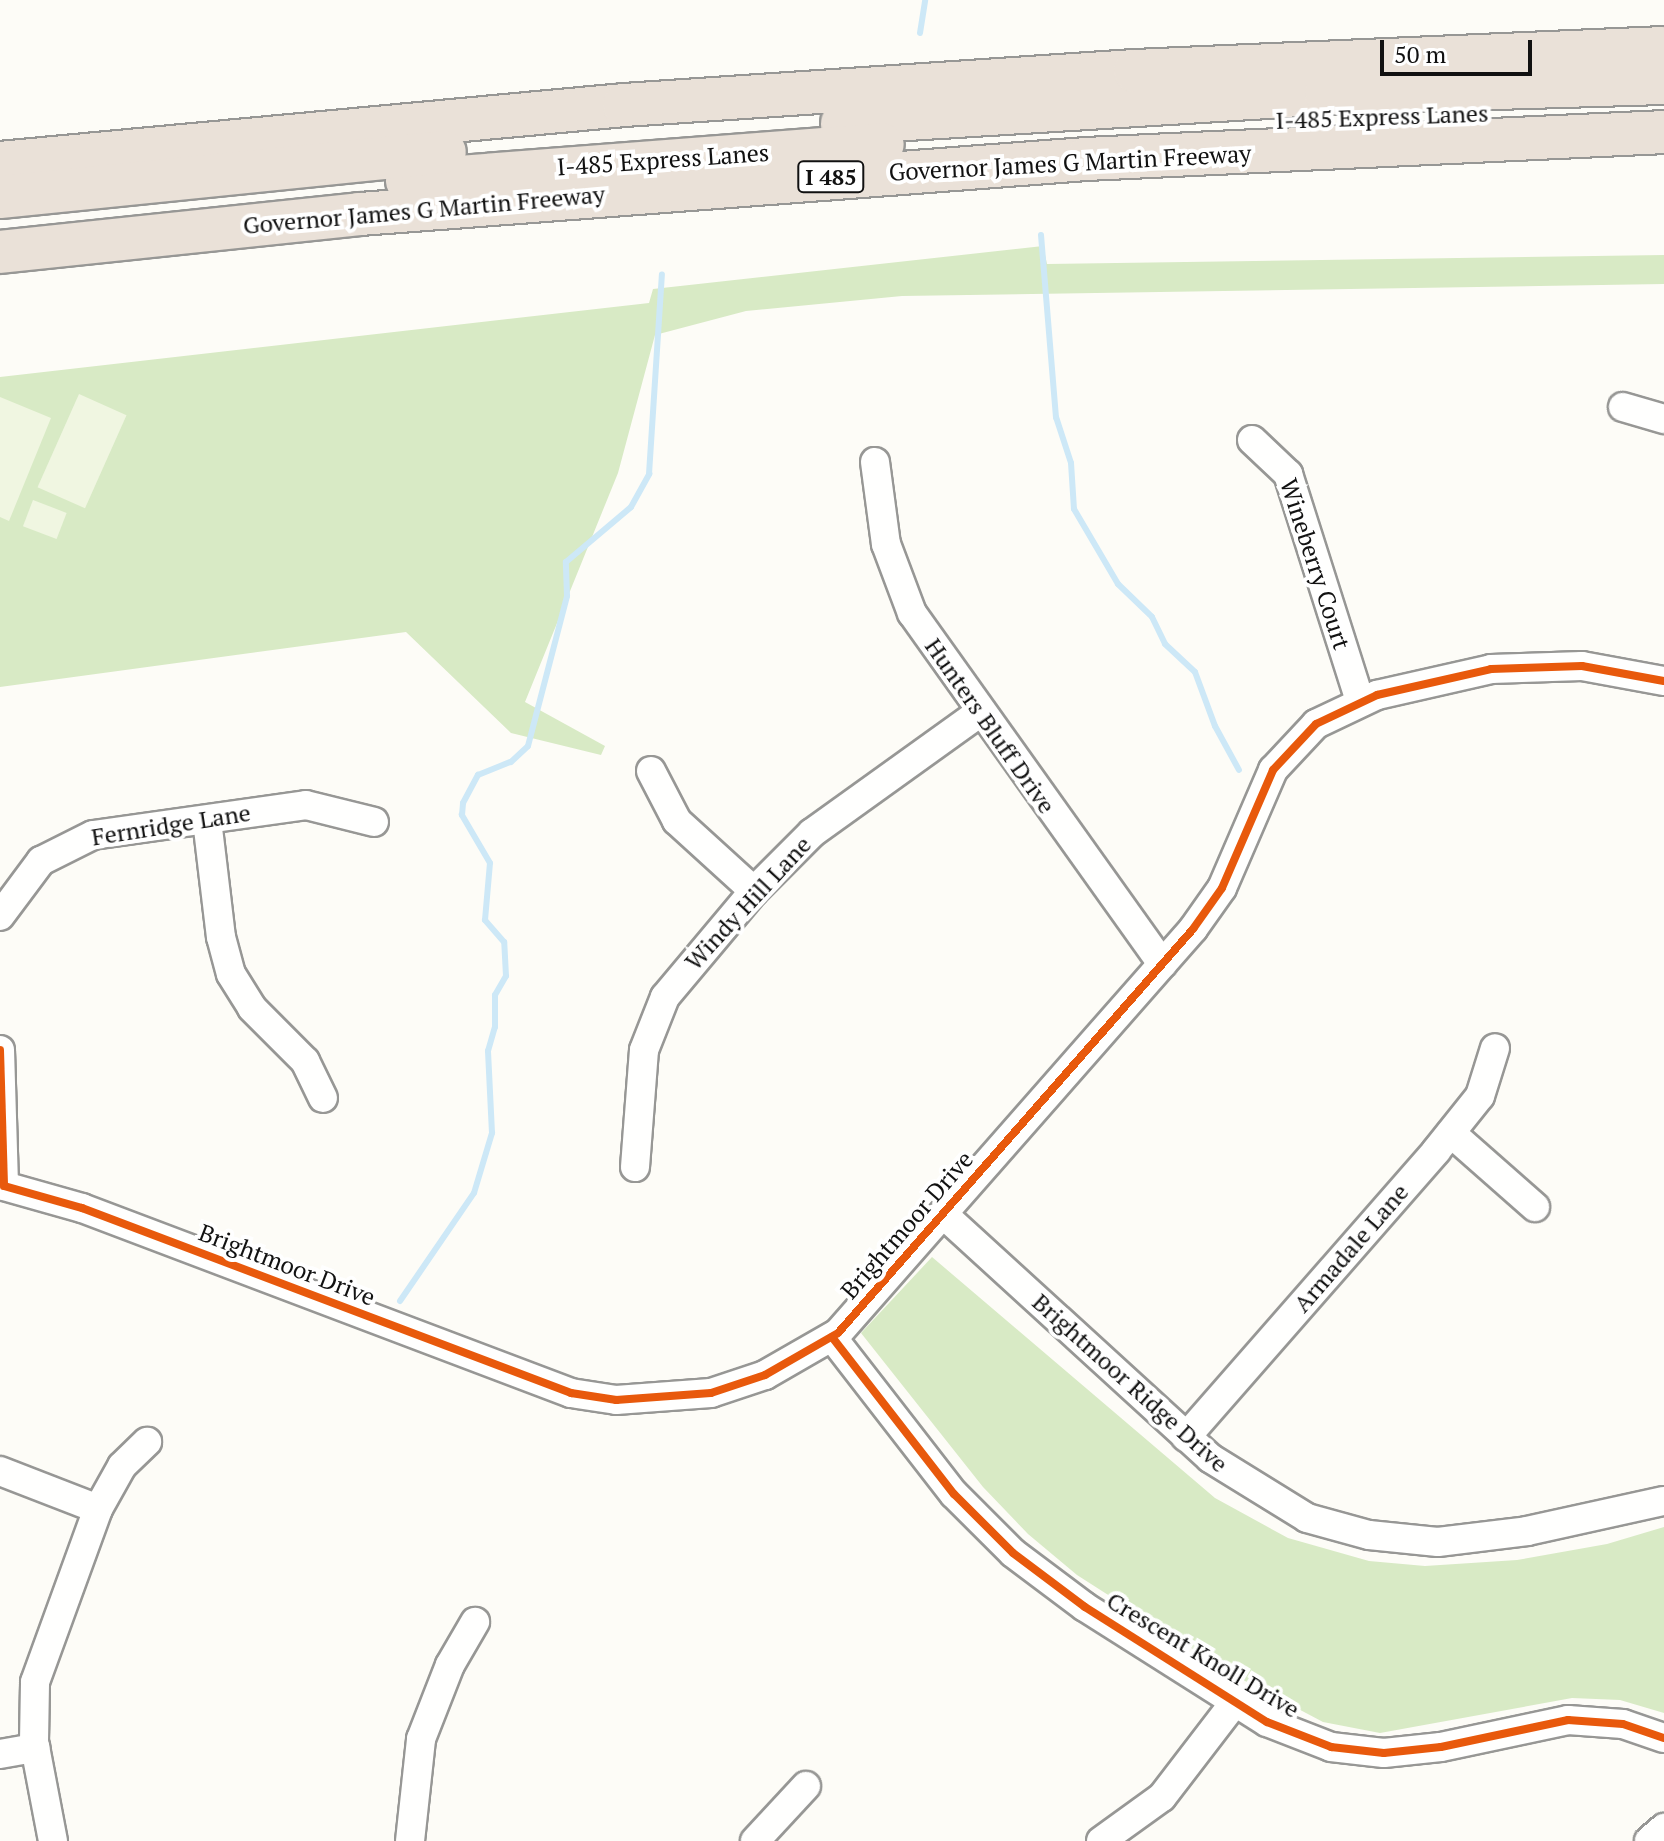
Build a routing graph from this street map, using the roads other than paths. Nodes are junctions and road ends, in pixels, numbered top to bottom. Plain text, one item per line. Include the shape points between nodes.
1 (1664, 48) edge
2 (1664, 83) edge
3 (1664, 105) edge
4 (1664, 132) edge
5 (0, 163) edge
6 (0, 197) edge
7 (0, 224) edge
8 (0, 252) edge
9 (1623, 407) dead end
10 (1664, 419) edge
11 (1252, 440) dead end
12 (875, 462) dead end
13 (1664, 681) edge
14 (1360, 701) junction
15 (979, 713) junction
16 (651, 771) dead end
17 (207, 820) junction
18 (374, 822) dead end
19 (754, 891) junction
20 (0, 916) edge
21 (1162, 964) junction
22 (1495, 1048) dead end
23 (0, 1050) edge
24 (323, 1098) dead end
25 (1451, 1133) junction
26 (635, 1167) dead end
27 (1, 1186) edge
28 (1535, 1207) dead end
29 (943, 1214) junction
30 (832, 1337) junction
31 (1186, 1437) junction
32 (147, 1442) dead end
33 (0, 1471) edge
34 (1664, 1501) edge
35 (98, 1509) junction
36 (475, 1622) dead end
37 (1235, 1702) junction
38 (1664, 1738) edge
39 (35, 1748) junction
40 (0, 1754) edge
41 (806, 1786) dead end
42 (1664, 1828) edge
43 (53, 1841) edge
44 (410, 1841) edge
45 (755, 1841) edge
46 (1101, 1841) edge
47 (1649, 1841) edge

1 - 5 highway via 1135,71 624,105
2 - 6 highway, I-485 Express Lanes / I 485 via 1326,93 567,139
3 - 7 highway, I-485 Express Lanes / I 485 via 1113,128 586,165
4 - 8 highway, Governor James G Martin Freeway / I 485 via 1001,165 360,214
9 - 10 street
11 - 14 street, Wineberry Court via 1288,474
12 - 15 street, Hunters Bluff Drive via 886,544 898,584
13 - 14 street, Brightmoor Drive via 1605,668 1520,666 1453,676
14 - 21 street, Brightmoor Drive via 1316,724 1287,752 1255,803 1222,888
15 - 19 street, Windy Hill Lane via 842,809
15 - 21 street, Hunters Bluff Drive
16 - 19 street via 677,821
17 - 18 street, Fernridge Lane via 306,805
17 - 20 street, Fernridge Lane via 74,840 23,879
17 - 24 street via 221,937 231,974 252,1008 305,1061
19 - 26 street, Windy Hill Lane via 655,1015 640,1082
21 - 29 street, Brightmoor Drive
22 - 25 street, Armadale Lane via 1484,1087
23 - 27 street
25 - 28 street
25 - 31 street, Armadale Lane
27 - 30 street, Brightmoor Drive via 82,1208 528,1380 588,1397 646,1400 711,1393 765,1375
29 - 30 street, Brightmoor Drive
29 - 31 street, Brightmoor Ridge Drive
30 - 37 street, Crescent Knoll Drive via 954,1494 1013,1553 1085,1607
31 - 34 street, Brightmoor Ridge Drive via 1238,1480 1307,1518 1401,1540 1473,1540
32 - 35 street via 122,1466
33 - 35 street
35 - 39 street via 35,1682
36 - 44 street via 450,1665 421,1739
37 - 38 street, Crescent Knoll Drive via 1310,1740 1352,1750 1441,1747 1568,1720 1623,1724
37 - 46 street via 1162,1797
39 - 40 street
39 - 43 street
41 - 45 street
42 - 47 street

